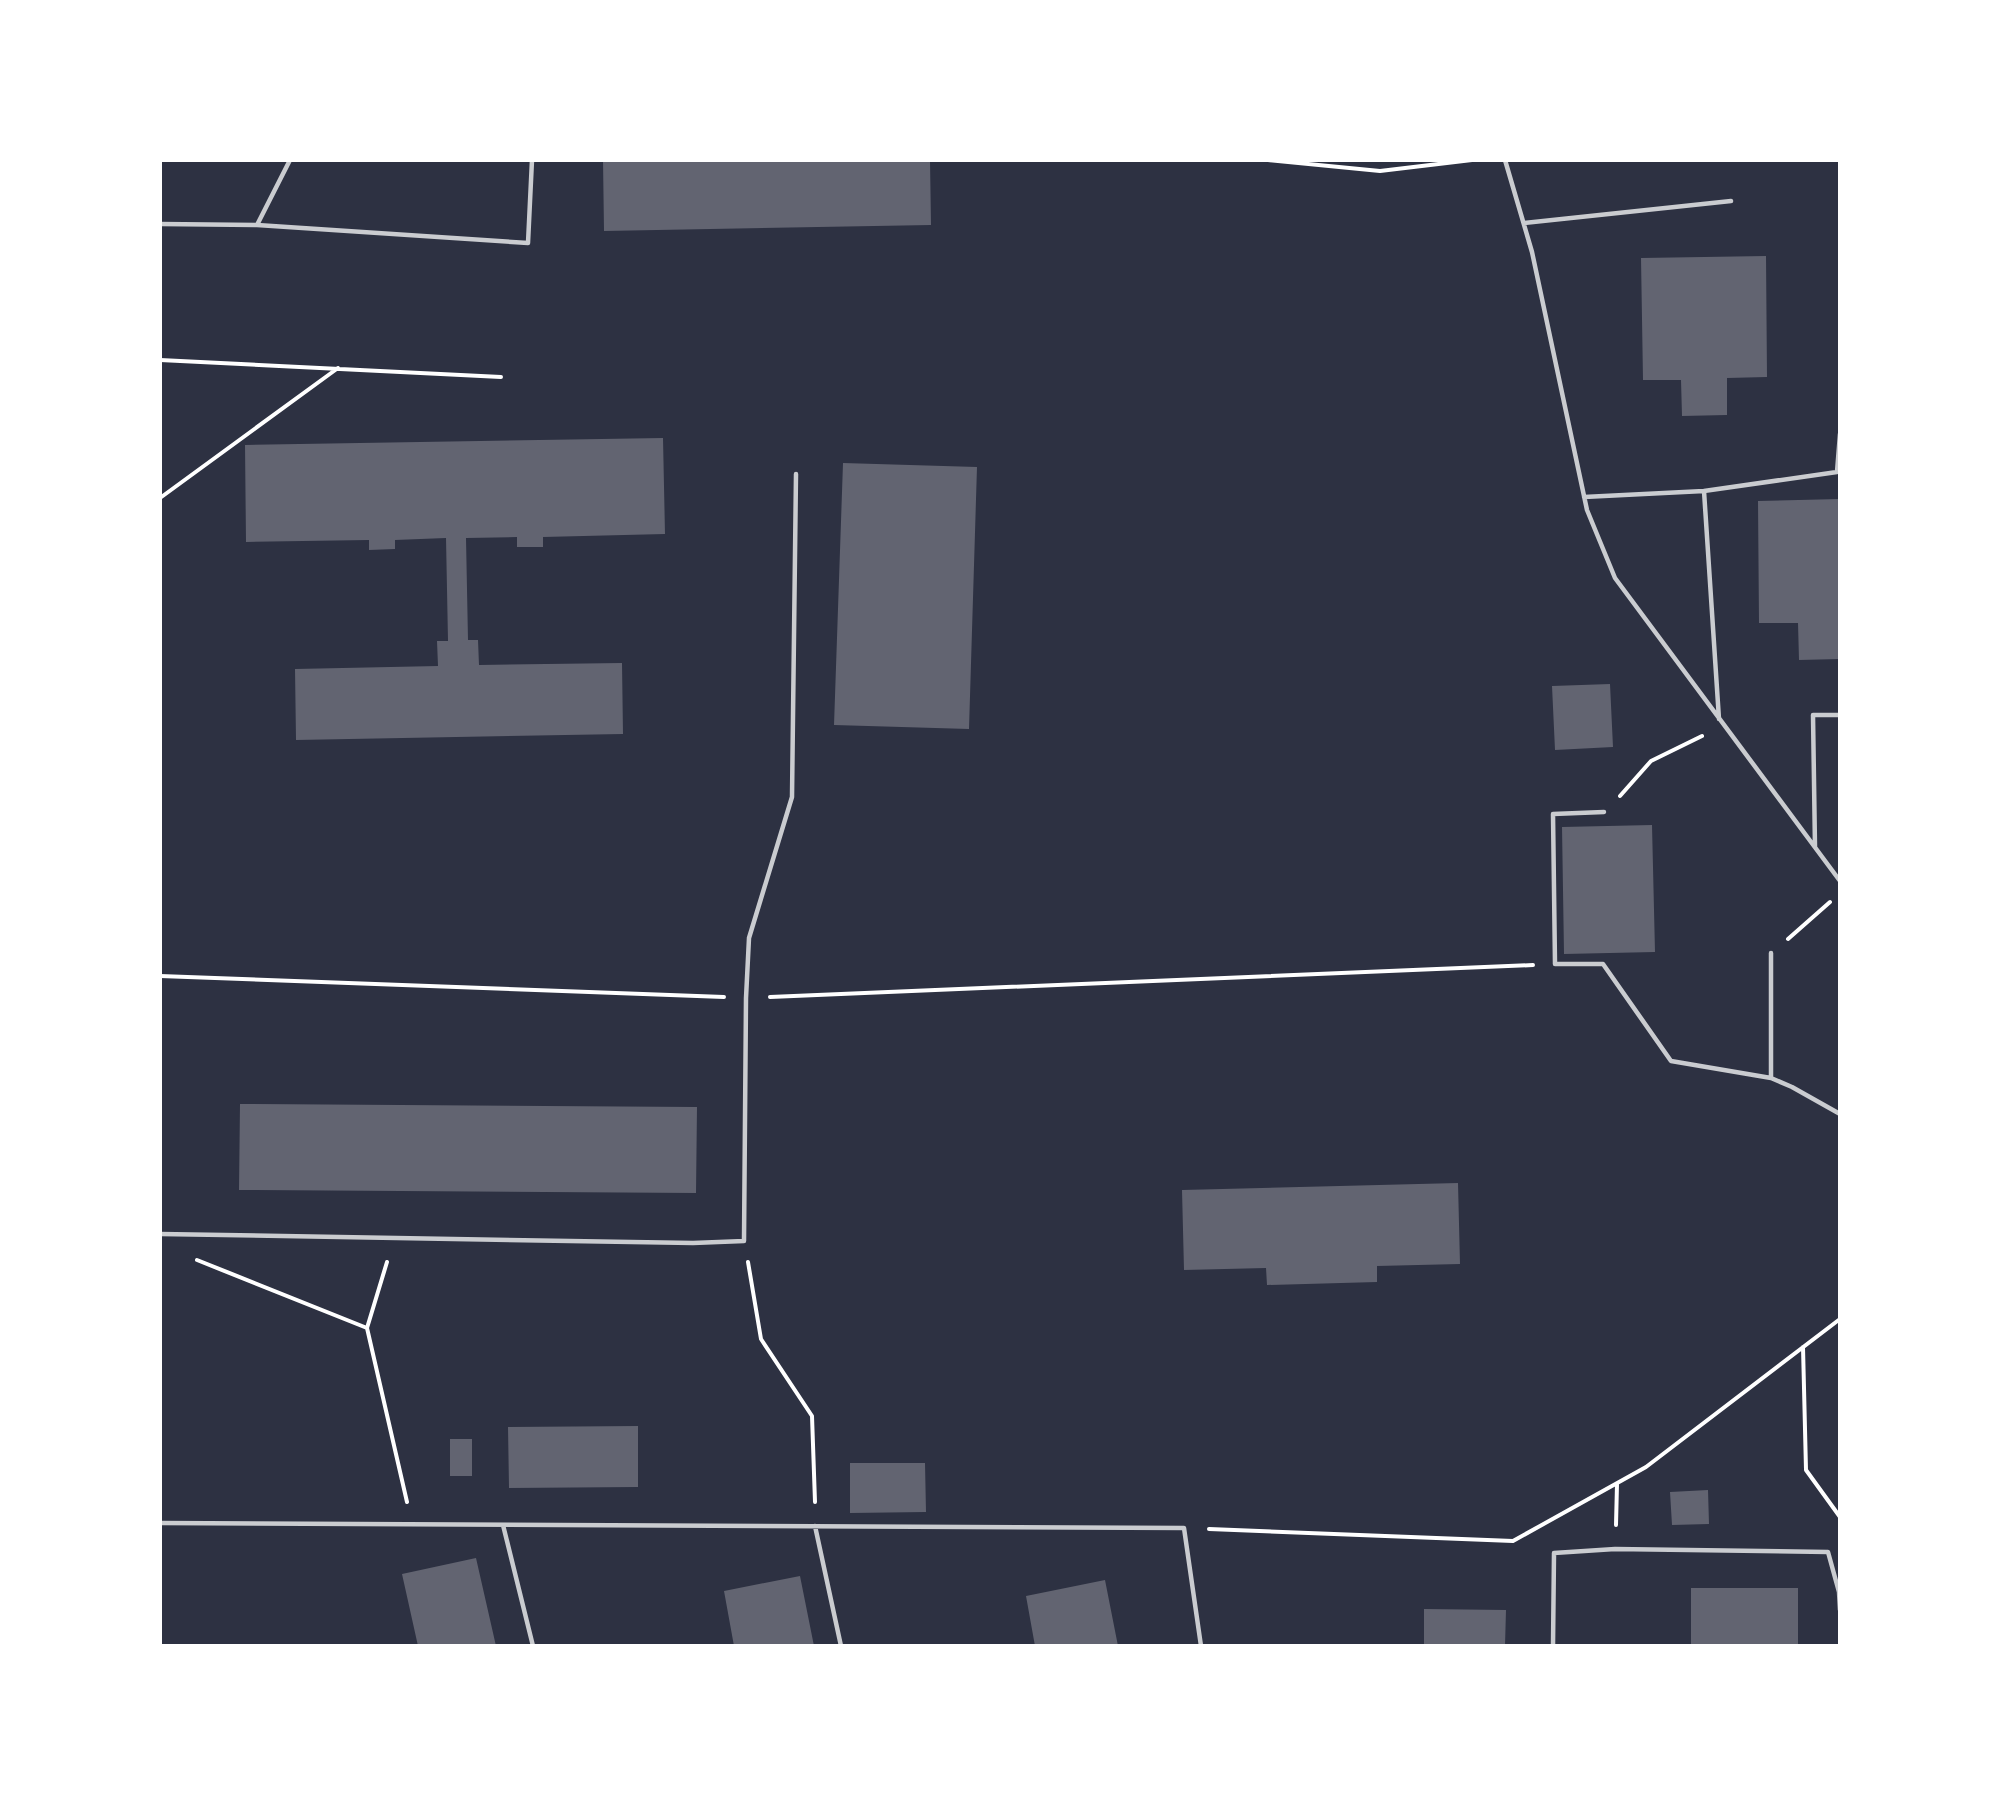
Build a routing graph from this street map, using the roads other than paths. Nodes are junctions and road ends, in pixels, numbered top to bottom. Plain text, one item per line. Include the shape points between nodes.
1 (290, 160) edge
2 (532, 160) edge
3 (1505, 160) edge
4 (1731, 201) dead end
5 (1524, 223) junction
6 (160, 224) edge
7 (257, 225) junction
8 (1839, 434) edge
9 (796, 474) dead end
10 (1704, 491) junction
11 (1584, 497) junction
12 (1839, 715) edge
13 (1719, 719) junction
14 (1604, 812) road end
15 (1815, 847) junction
16 (1839, 881) edge
17 (1771, 953) road end
18 (1772, 1078) junction
19 (1839, 1114) edge
20 (160, 1234) edge
21 (160, 1523) edge
22 (503, 1525) junction
23 (815, 1526) junction
24 (1839, 1610) edge
25 (532, 1646) edge
26 (841, 1646) edge
27 (1201, 1646) edge
28 (1552, 1646) edge

1 - 7 lane
2 - 7 lane via 528,243
3 - 5 lane
4 - 5 lane
5 - 11 lane
6 - 7 lane
8 - 10 lane via 1837,472
9 - 20 lane via 792,797 749,938 744,1241
10 - 11 lane
10 - 13 lane
11 - 13 lane via 1615,578
12 - 15 lane via 1813,715
13 - 15 lane
14 - 18 lane via 1553,814 1555,964 1603,964 1671,1061
15 - 16 lane
17 - 18 lane
18 - 19 lane
21 - 22 lane
22 - 23 lane
22 - 25 lane
23 - 26 lane
23 - 27 lane via 1184,1528
24 - 28 lane via 1839,1592 1828,1552 1554,1553

